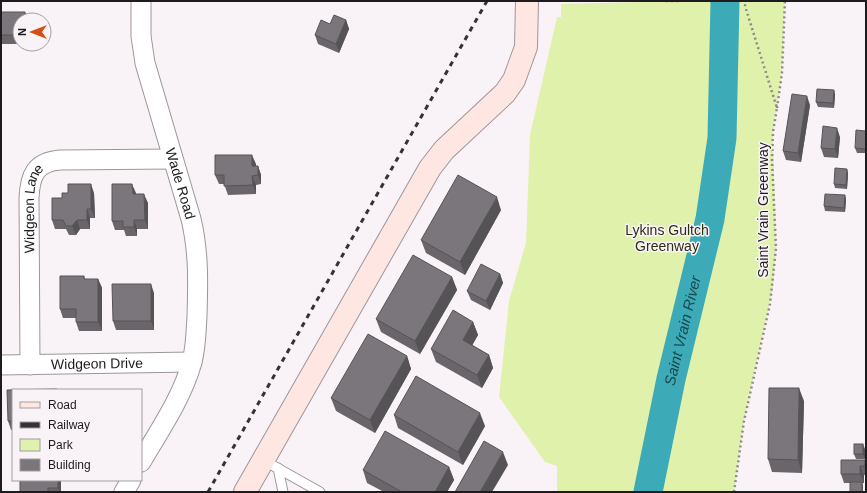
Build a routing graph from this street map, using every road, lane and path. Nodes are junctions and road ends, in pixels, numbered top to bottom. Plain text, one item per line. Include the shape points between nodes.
1 (527, 1) edge
2 (666, 1) edge
3 (678, 1) edge
4 (746, 1) edge
5 (785, 1) edge
6 (141, 4) edge
7 (777, 108) junction
8 (173, 159) junction
9 (192, 362) junction
10 (1, 365) edge
11 (30, 365) junction
12 (142, 460) edge
13 (270, 464) junction
14 (130, 481) edge
15 (124, 492) edge
16 (245, 492) edge
17 (283, 492) edge
18 (320, 492) edge
19 (734, 492) edge

1 - 13 street via 526,47 514,80 505,93 444,150 430,168
2 - 3 path
4 - 7 path, Saint Vrain Greenway
5 - 7 path via 782,73
6 - 8 street, Wade Road via 141,44
7 - 19 path, Saint Vrain Greenway via 773,132 776,248 773,287 744,421
8 - 9 street, Wade Road via 191,219 196,249 198,290
8 - 11 street, Widgeon Lane via 60,160 47,162 37,169 31,182 29,198
9 - 11 street, Widgeon Drive
9 - 12 street, Wade Road via 183,386
10 - 11 street, Widgeon Drive
13 - 16 street
13 - 17 lane
13 - 18 lane
14 - 15 street

